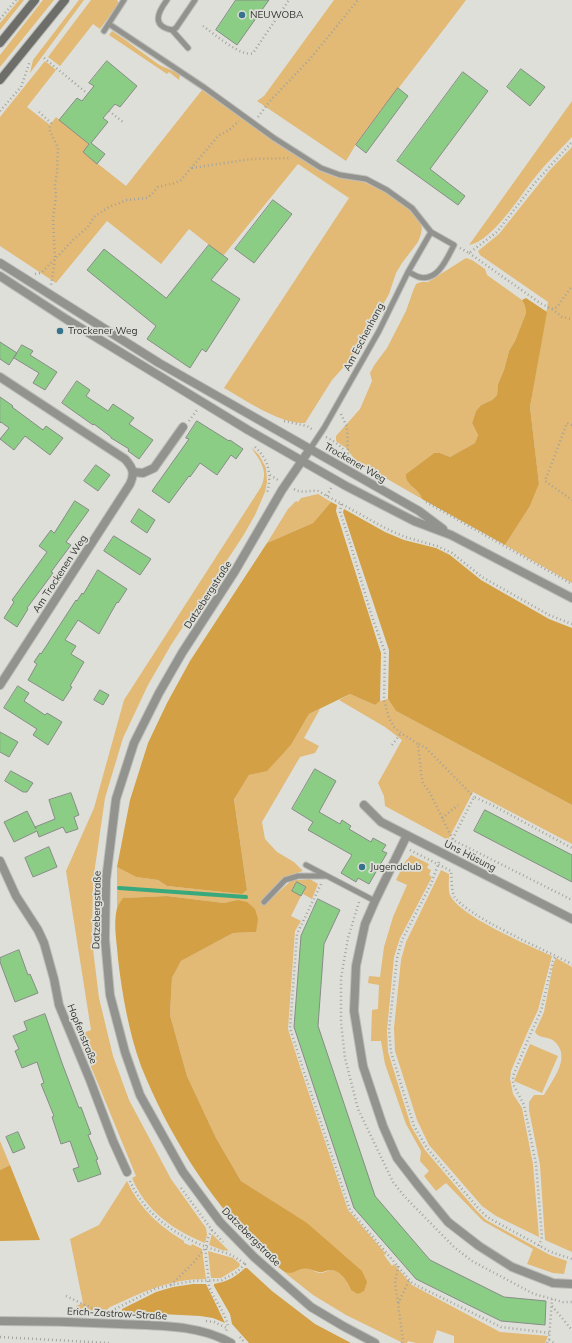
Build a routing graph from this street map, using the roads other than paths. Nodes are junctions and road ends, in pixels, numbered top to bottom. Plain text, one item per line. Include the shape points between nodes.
1 (35, 0) edge
2 (65, 0) edge
3 (124, 0) edge
4 (167, 0) edge
5 (195, 0) edge
6 (110, 24) junction
7 (172, 30) junction
8 (104, 31) dead end
9 (0, 42) edge
10 (188, 48) dead end
11 (0, 80) edge
12 (430, 232) junction
13 (0, 263) edge
14 (408, 272) junction
15 (0, 276) edge
16 (0, 377) edge
17 (183, 427) road end
18 (310, 449) junction
19 (302, 461) junction
20 (133, 472) junction
21 (451, 535) junction
22 (572, 598) edge
23 (0, 685) edge
24 (364, 805) dead end
25 (407, 835) junction
26 (0, 861) edge
27 (306, 865) dead end
28 (327, 876) junction
29 (375, 901) junction
30 (264, 902) dead end
31 (572, 919) edge
32 (127, 1172) road end
33 (572, 1284) edge
34 (0, 1321) edge
35 (231, 1343) edge
36 (375, 1343) edge

1 - 9 main road
2 - 11 main road
3 - 6 lane
4 - 7 lane via 158,18 163,27
5 - 7 lane
6 - 8 lane
6 - 12 lane via 304,157 328,171 375,183 412,208
7 - 10 lane
12 - 14 lane, Am Eschenhang
12 - 14 lane via 454,245 446,262 430,276 423,277
13 - 18 street, Trockener Weg via 159,363
14 - 18 lane, Am Eschenhang via 379,331
15 - 19 street, Trockener Weg via 130,358
16 - 20 street via 125,459
17 - 20 street via 154,468
18 - 19 street, Datzebergstraße
18 - 21 street, Trockener Weg via 419,511
19 - 21 street, Trockener Weg via 414,521
19 - 36 street, Datzebergstraße via 158,693 134,743 116,799 106,880 105,939 110,995 125,1052 140,1095 183,1172 220,1222 254,1257 311,1307
20 - 23 street, Am Trockenen Weg via 130,484
21 - 22 street, Trockener Weg
24 - 25 street, Uns Hüsung via 381,822
25 - 29 street
25 - 31 street, Uns Hüsung
26 - 32 street, Hopfenstraße via 16,896 44,943 59,1005
27 - 28 lane
28 - 29 lane
28 - 30 lane via 298,876 285,880
29 - 33 street via 362,936 356,966 354,1011 363,1066 383,1126 397,1158 448,1222 479,1246 512,1267 553,1283
34 - 35 street, Erich-Zastrow-Straße via 172,1327 218,1336

